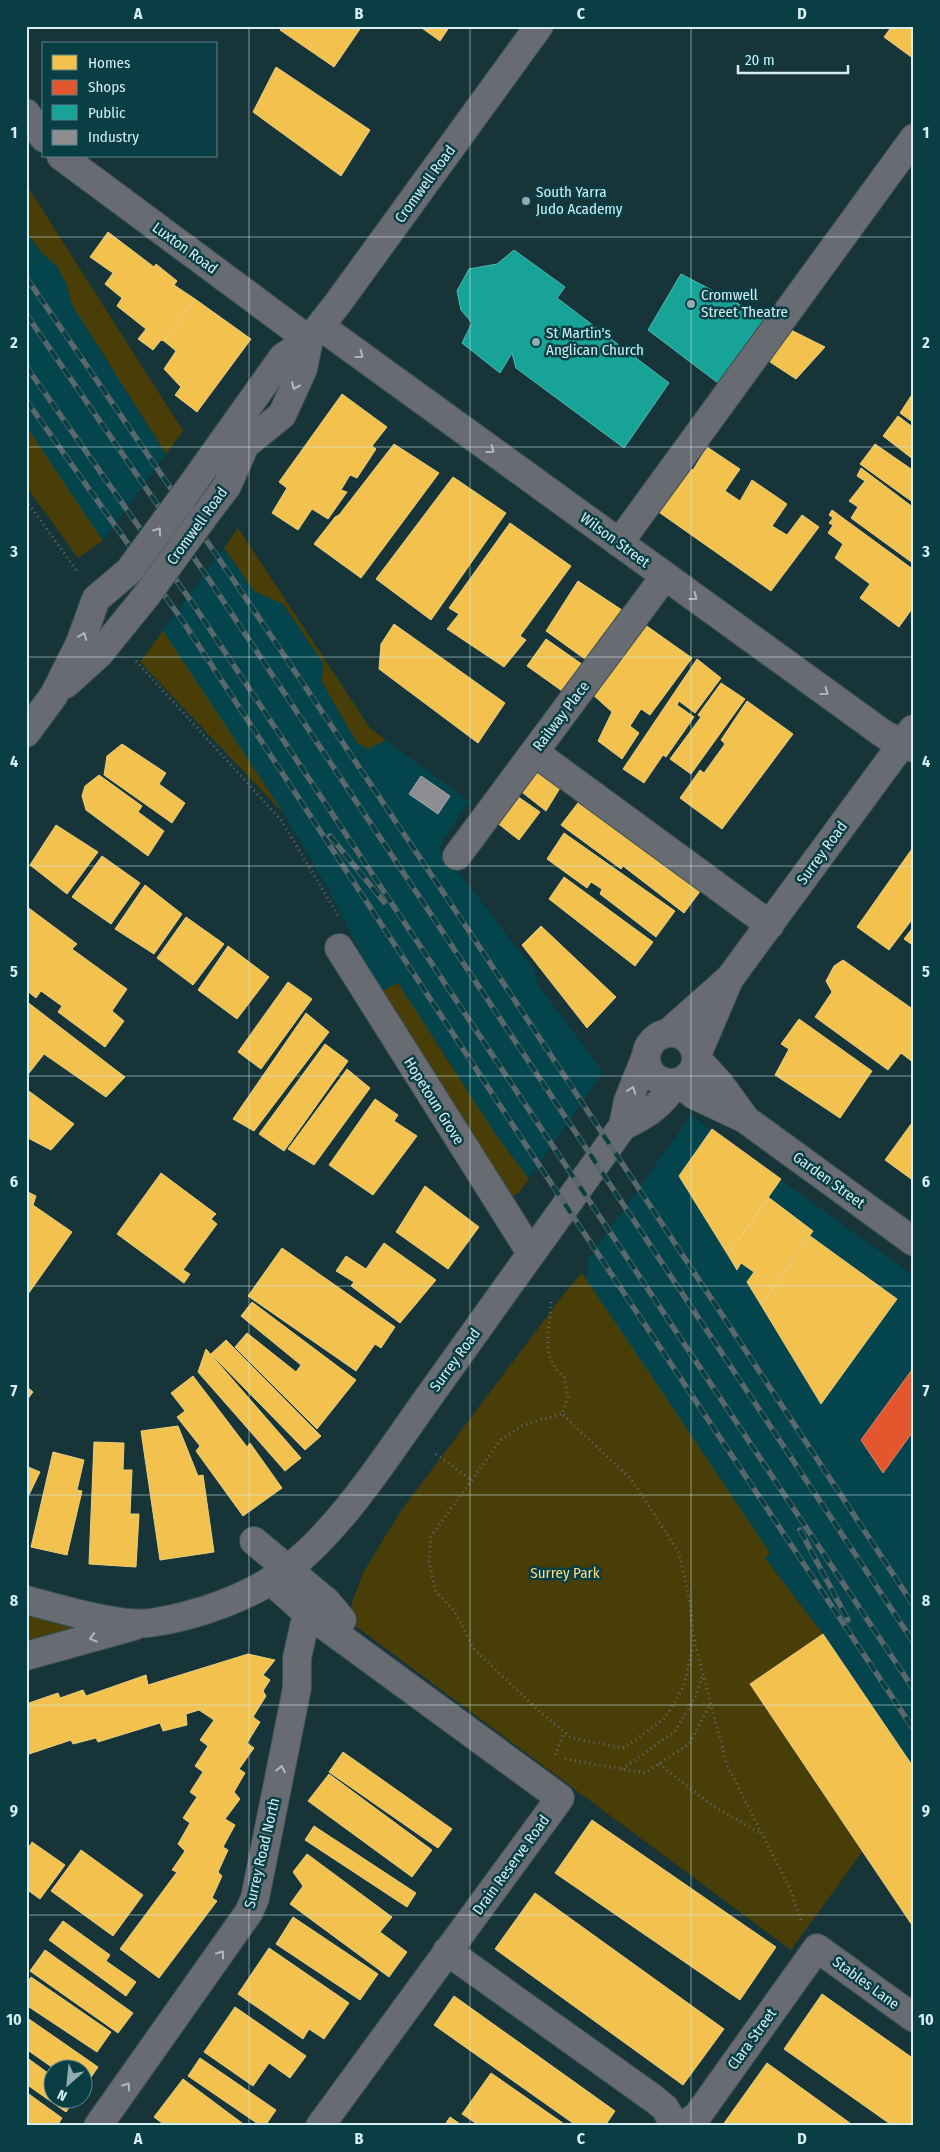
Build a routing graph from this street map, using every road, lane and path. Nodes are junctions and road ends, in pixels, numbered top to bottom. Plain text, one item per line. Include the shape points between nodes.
1 (540, 26) edge
2 (26, 113) edge
3 (42, 135) edge
4 (914, 138) edge
5 (64, 158) edge
6 (315, 333) junction
7 (239, 437) junction
8 (26, 500) edge
9 (619, 543) junction
10 (79, 575) dead end
11 (665, 576) junction
12 (135, 660) dead end
13 (54, 695) junction
14 (26, 733) edge
15 (910, 740) edge
16 (534, 752) junction
17 (457, 856) dead end
18 (770, 925) junction
19 (339, 948) joint
20 (730, 978) junction
21 (668, 1033) junction
22 (646, 1056) junction
23 (697, 1057) junction
24 (678, 1083) junction
25 (745, 1118) junction
26 (623, 1126) junction
27 (914, 1242) edge
28 (531, 1253) junction
29 (551, 1302) dead end
30 (562, 1414) junction
31 (436, 1454) dead end
32 (471, 1480) junction
33 (254, 1541) dead end
34 (280, 1575) junction
35 (26, 1600) edge
36 (307, 1613) junction
37 (342, 1620) dead end
38 (140, 1624) junction
39 (694, 1640) junction
40 (26, 1656) edge
41 (703, 1674) junction
42 (711, 1703) junction
43 (555, 1757) dead end
44 (659, 1764) junction
45 (622, 1769) junction
46 (762, 1834) junction
47 (817, 1948) junction
48 (447, 1952) junction
49 (914, 2018) edge
50 (98, 2126) edge
51 (320, 2126) edge
52 (675, 2126) edge
53 (683, 2126) edge

1 - 6 street, Cromwell Road
2 - 3 street
4 - 9 street
5 - 6 street, Luxton Road
6 - 7 street, Cromwell Road via 282,415
6 -> 9 street, Wilson Street
13 -> 7 street, Cromwell Road, bridge via 80,643 96,598 129,571 189,489
7 - 13 street, Cromwell Road, bridge via 227,486 99,654
8 - 10 path
9 - 11 street, Wilson Street
11 -> 15 street, Wilson Street via 885,735
11 - 16 street, Railway Place
12 - 19 path via 281,820 338,913
13 - 14 street, Cromwell Road
15 - 18 street, Surrey Road
16 - 17 street, Railway Place
16 - 18 street
18 - 20 street, Surrey Road
19 - 28 street, Hopetoun Grove
20 - 21 street, Surrey Road
20 - 23 street, Surrey Road
21 - 22 street via 653,1041
21 - 23 street via 690,1040
22 - 24 street via 651,1074 658,1080
26 -> 22 street, Surrey Road via 628,1101
23 - 24 street via 692,1074
23 - 25 street, Garden Street
24 - 25 street, Garden Street via 694,1095
24 - 26 street via 646,1116
25 - 27 street, Garden Street
26 - 28 street, Surrey Road
28 - 34 street, Surrey Road via 365,1484 311,1548
29 - 30 path via 548,1358 564,1377 568,1397
30 - 32 path via 523,1425 501,1440
30 - 39 path via 632,1480 680,1553
31 - 32 path
32 - 39 path via 431,1536 429,1563 436,1591 456,1612 474,1649 572,1738 624,1748 665,1718 684,1686
33 - 34 street
34 - 36 street
34 - 37 street via 327,1602
34 - 38 street, Surrey Road via 243,1596
35 - 38 street
36 - 48 street, Drain Reserve Road via 560,1798
50 -> 36 street, Surrey Road North via 249,1912 255,1898 297,1688 297,1658
38 -> 40 street, Surrey Road
39 - 41 path
41 - 42 path
41 - 45 path via 695,1698 675,1731
42 - 44 path via 690,1744
42 - 46 path via 727,1765
43 - 45 path
44 - 45 path via 645,1773
44 - 46 path via 712,1806
46 - 47 path via 789,1887 801,1921
47 - 49 street, Stables Lane
47 - 53 street, Clara Street via 698,2115
48 - 51 street
48 - 52 street via 654,2099 665,2108

